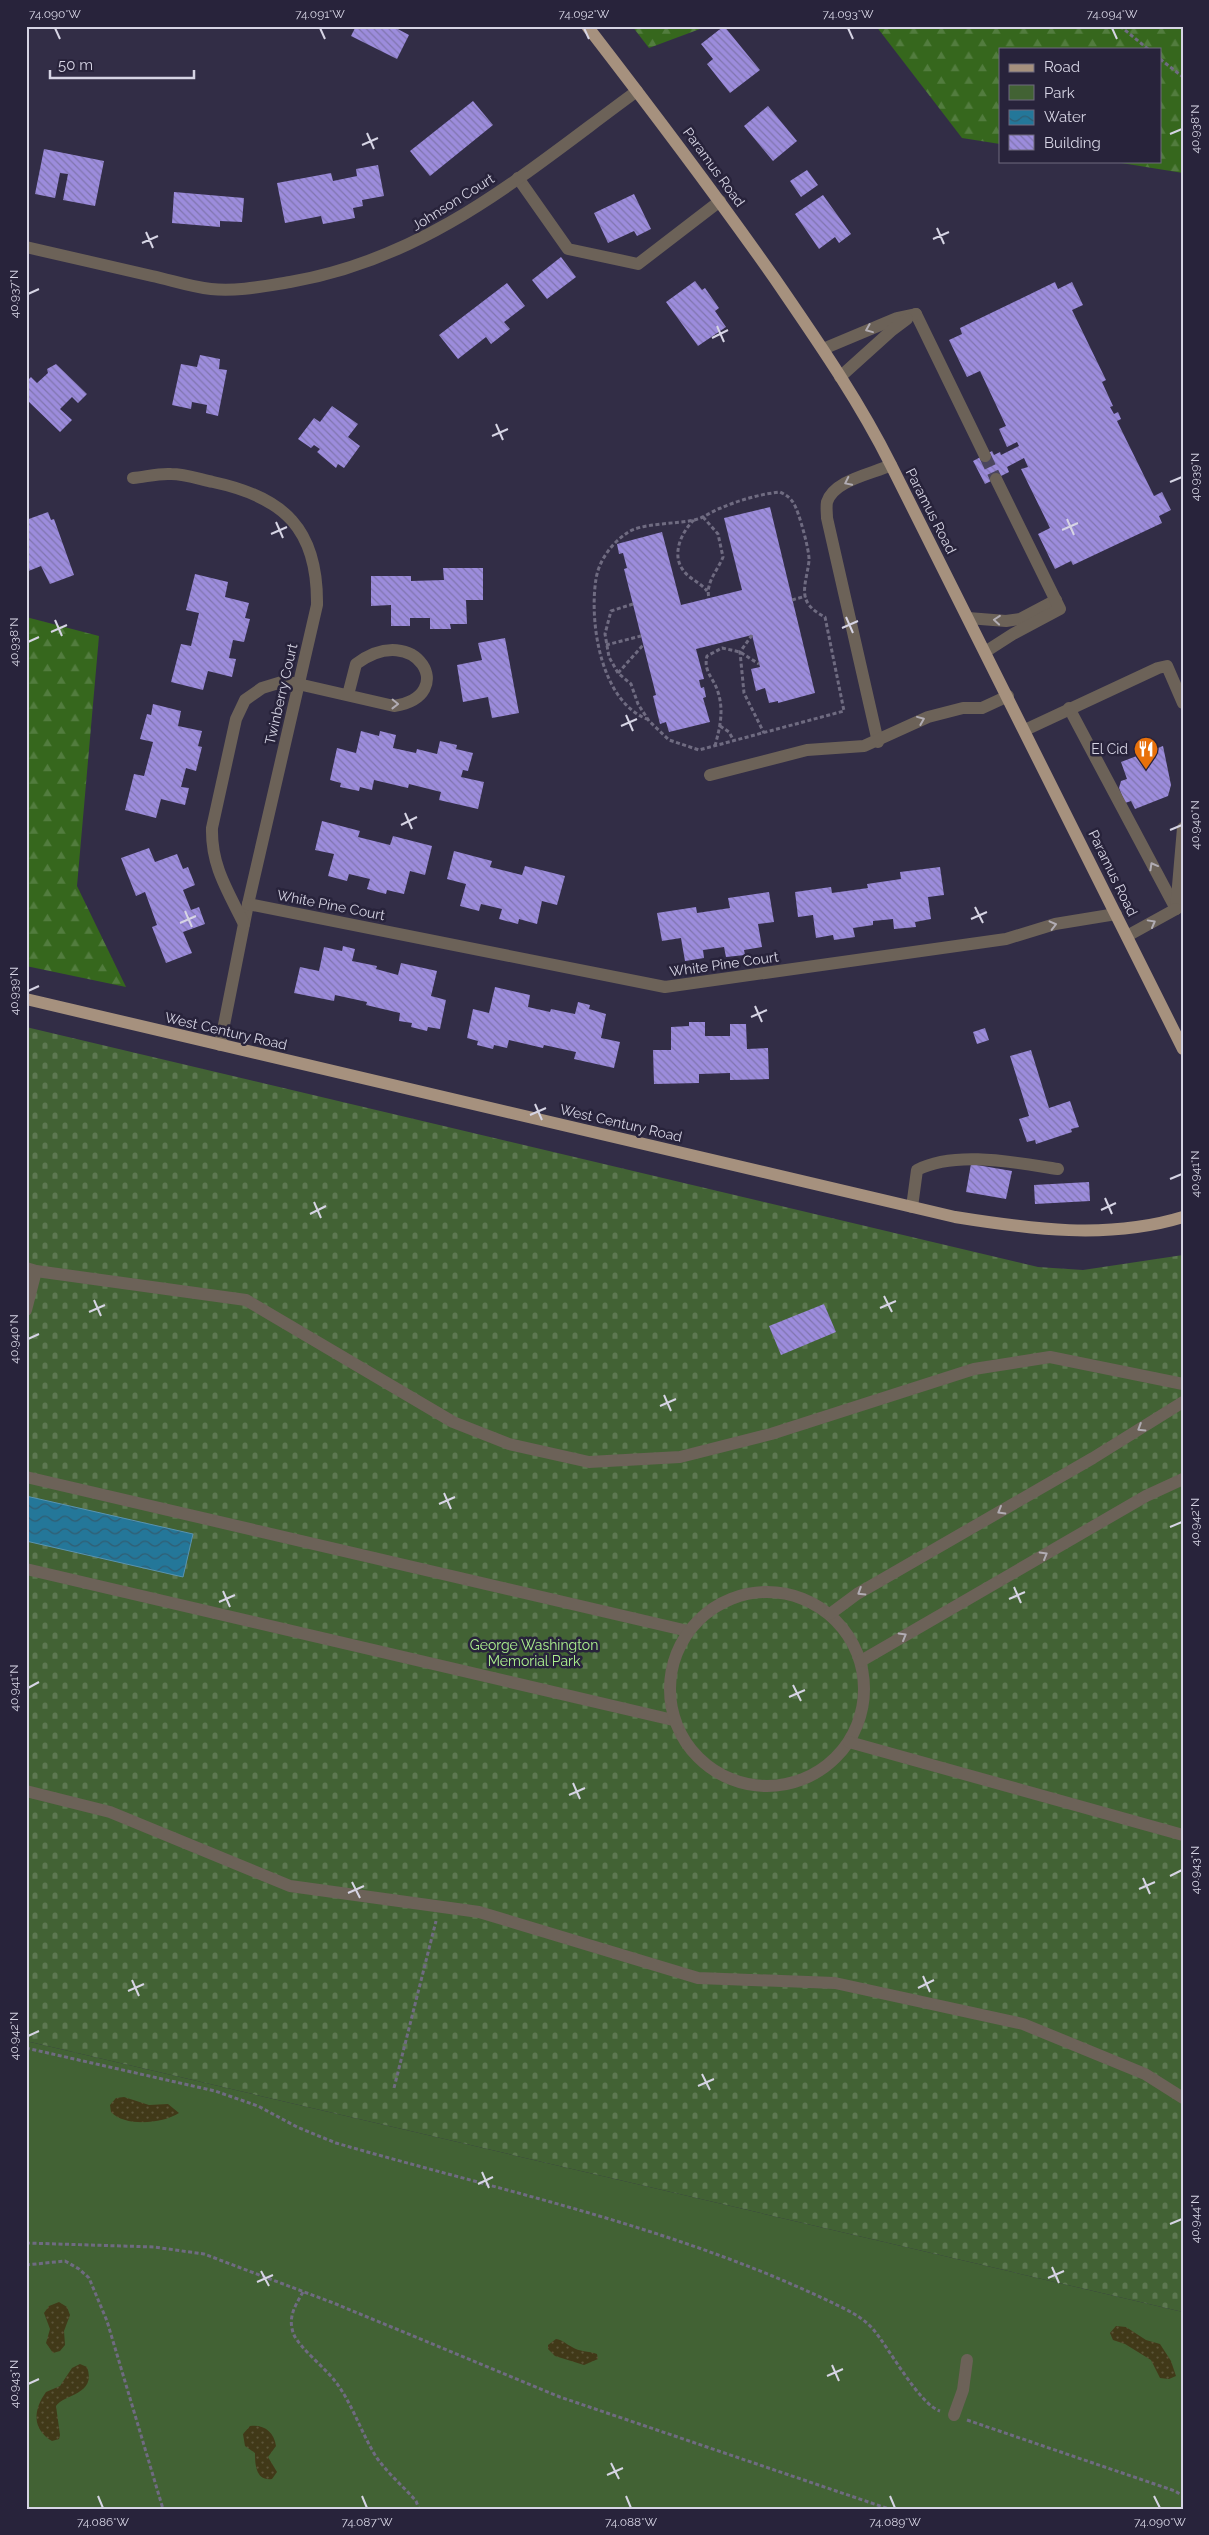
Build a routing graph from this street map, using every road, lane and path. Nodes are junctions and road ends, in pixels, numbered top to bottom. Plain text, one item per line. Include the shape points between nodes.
1 (587, 26) edge
2 (1120, 26) edge
3 (1147, 48) edge
4 (1162, 61) edge
5 (1183, 78) edge
6 (637, 92) junction
7 (518, 178) junction
8 (720, 201) junction
9 (26, 247) edge
10 (916, 314) junction
11 (823, 349) junction
12 (840, 377) junction
13 (985, 456) tunnel mouth
14 (891, 465) junction
15 (133, 478) dead end
16 (996, 478) tunnel mouth
17 (703, 516) junction
18 (694, 520) junction
19 (708, 592) junction
20 (806, 596) junction
21 (709, 598) dead end
22 (792, 600) dead end
23 (634, 604) dead end
24 (1058, 604) junction
25 (968, 618) junction
26 (752, 635) dead end
27 (641, 636) dead end
28 (644, 644) dead end
29 (606, 645) junction
30 (740, 652) junction
31 (985, 652) junction
32 (759, 664) dead end
33 (618, 673) junction
34 (299, 684) junction
35 (348, 695) junction
36 (1008, 696) junction
37 (1183, 703) edge
38 (1069, 708) junction
39 (647, 719) junction
40 (720, 726) junction
41 (1025, 730) junction
42 (764, 733) junction
43 (734, 740) junction
44 (878, 742) junction
45 (715, 746) junction
46 (710, 775) dead end
47 (1183, 828) edge
48 (248, 904) junction
49 (1176, 909) junction
50 (1116, 914) junction
51 (244, 924) junction
52 (1127, 936) junction
53 (26, 999) edge
54 (220, 1045) junction
55 (1183, 1049) edge
56 (1058, 1169) dead end
57 (912, 1207) junction
58 (1183, 1217) edge
59 (31, 1270) edge
60 (26, 1310) edge
61 (1183, 1384) edge
62 (1183, 1402) edge
63 (26, 1477) edge
64 (1183, 1479) edge
65 (26, 1569) edge
66 (830, 1614) junction
67 (688, 1631) junction
68 (861, 1661) junction
69 (673, 1720) junction
70 (849, 1742) junction
71 (26, 1791) edge
72 (1183, 1835) edge
73 (439, 1907) junction
74 (26, 2048) edge
75 (394, 2088) dead end
76 (1183, 2098) edge
77 (26, 2243) edge
78 (26, 2265) edge
79 (303, 2292) junction
80 (967, 2360) dead end
81 (954, 2415) junction
82 (1183, 2496) edge
83 (163, 2509) edge
84 (419, 2509) edge
85 (889, 2509) edge

1 - 6 main road, Paramus Road
2 - 3 path
4 - 5 path
6 - 7 street, Johnson Court
6 - 8 main road, Paramus Road
7 - 8 street via 568,249 638,264
7 - 9 street, Johnson Court via 445,228 408,246 345,270 268,286 211,289
8 - 11 main road, Paramus Road
10 -> 11 street via 897,318
10 - 12 street via 890,331
10 - 13 street
11 - 12 main road, Paramus Road
12 - 14 main road, Paramus Road
14 - 25 main road, Paramus Road
14 -> 44 street via 842,484 827,501 826,518
15 - 34 street, Twinberry Court via 172,474 243,488 272,503 291,519 314,560 318,580 317,605
16 - 24 street
17 - 18 path
17 - 19 path via 718,534 723,557 711,578
17 - 20 path via 771,493 785,494 796,508 809,559 803,591
18 - 19 path via 680,540 680,562 685,573 700,582
18 - 39 path via 629,531 610,546 596,578 595,608 600,651 608,678 628,708
19 - 21 path
20 - 22 path
20 - 42 path via 812,608 825,618 844,711
23 - 29 path via 611,611
24 -> 25 street via 1020,619
24 - 31 street
25 - 31 main road, Paramus Road
26 - 30 path
27 - 29 path
28 - 33 path
29 - 33 path
30 - 32 path
30 - 40 path via 722,648 707,656 705,664 721,704
30 - 42 path via 744,693
31 - 36 main road, Paramus Road
33 - 39 path via 630,684
34 - 35 street
34 - 48 street, Twinberry Court
34 - 51 street via 285,681 262,688 245,700 236,719 211,841 216,868
35 -> 35 street via 394,706 411,702 424,689 426,668 422,661 406,652 377,652 356,664
36 - 41 main road, Paramus Road
44 -> 36 street via 928,717 963,708 982,708
37 - 38 street via 1167,666
38 - 41 street
49 -> 38 street
39 - 45 path via 669,740 699,750
40 - 43 path
40 - 45 path
41 - 50 main road, Paramus Road
42 - 43 path
43 - 45 path
44 - 46 street via 854,749 807,750
47 - 49 street
48 -> 50 street, White Pine Court via 665,987 1006,939 1055,924
48 - 51 street, Twinberry Court
52 -> 49 street
50 - 52 main road, Paramus Road
51 - 54 street, Twinberry Court
52 - 55 main road, Paramus Road
53 - 54 main road, West Century Road
54 - 57 main road, West Century Road
56 - 57 street via 994,1160 930,1163 918,1170
57 - 58 main road, West Century Road via 1011,1226 1067,1230 1114,1230
59 - 60 street
59 - 61 street via 246,1300 453,1422 509,1444 589,1462 680,1457 771,1434 974,1369 1050,1356
62 -> 66 street via 1093,1458 857,1594
63 - 67 street
68 -> 64 street via 1146,1496
65 - 69 street
66 - 67 street via 795,1595 756,1592 718,1604
66 - 68 street via 849,1635
67 - 69 street via 674,1658 668,1689
68 - 70 street via 864,1703
69 - 70 street via 691,1752 719,1775 754,1786 791,1784 824,1769
70 - 72 street
71 - 73 street via 110,1812 290,1886
73 - 75 path
73 - 76 street via 479,1912 698,1978 835,1983 1023,2024 1145,2074
74 - 81 path via 215,2090 258,2106 336,2144 625,2223 736,2261 855,2314 872,2328 924,2401
77 - 79 path via 154,2247 204,2254
78 - 83 path via 65,2262 79,2268 89,2278 107,2321
79 - 84 path via 291,2319 294,2335 335,2381 349,2401 377,2457 416,2501
79 - 85 path via 560,2397
80 - 81 street via 963,2390
81 - 82 path via 1175,2490

